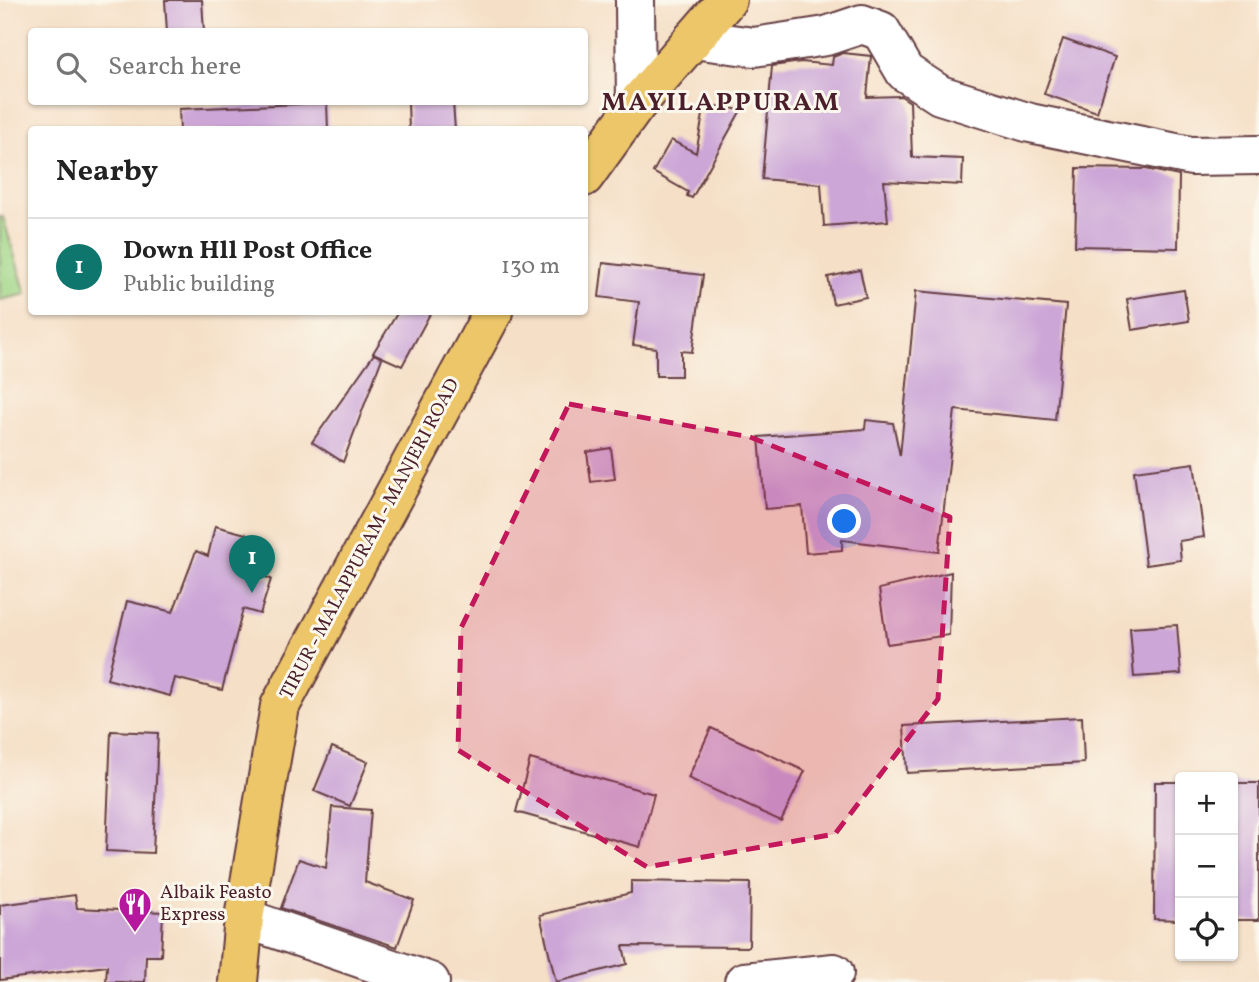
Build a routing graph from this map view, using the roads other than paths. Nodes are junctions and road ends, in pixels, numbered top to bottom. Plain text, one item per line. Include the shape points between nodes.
1 (635, 0) edge
2 (727, 0) edge
3 (693, 39) junction
4 (636, 105) junction
5 (1259, 155) edge
6 (588, 171) edge
7 (491, 315) edge
8 (244, 918) junction
9 (834, 973) dead end
10 (238, 982) edge
11 (430, 982) edge
12 (744, 982) edge

1 - 4 street
2 - 3 main road
3 - 4 main road
3 - 5 street via 754,47 826,36 862,24 881,31 905,72 940,95 1030,123 1191,156
4 - 6 main road
7 - 8 main road, TIRUR - MALAPPURAM - MANJERI ROAD via 280,706
8 - 10 main road, TIRUR - MALAPPURAM - MANJERI ROAD
8 - 11 street
9 - 12 street

